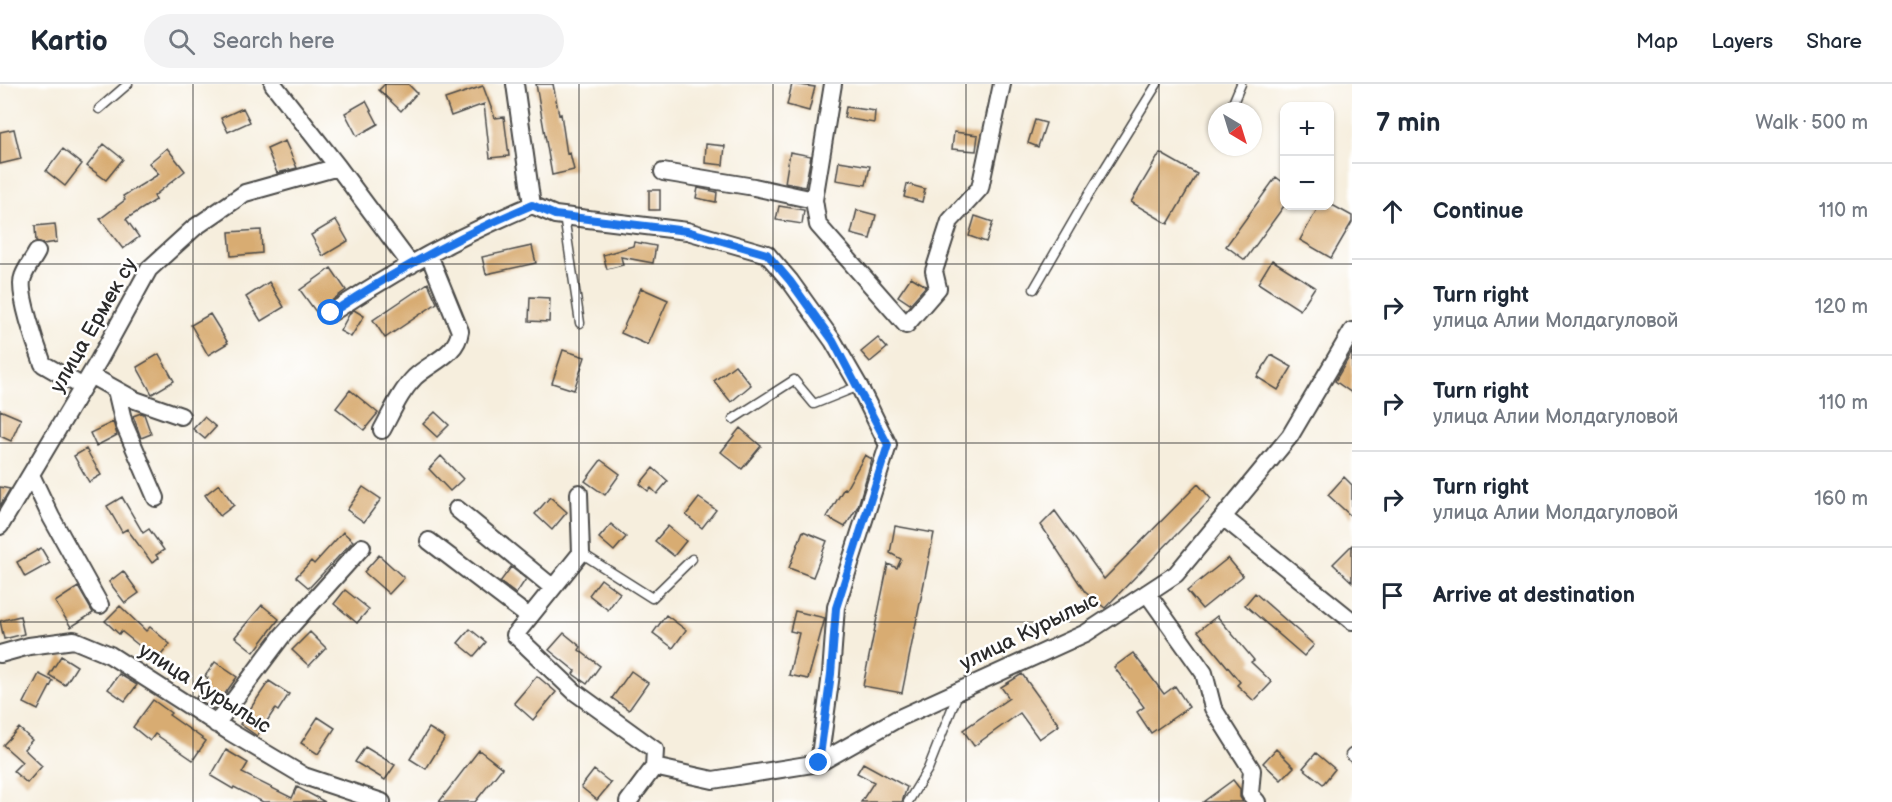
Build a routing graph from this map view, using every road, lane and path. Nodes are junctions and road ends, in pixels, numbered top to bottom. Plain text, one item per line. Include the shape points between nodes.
1 (128, 84) edge
2 (273, 84) edge
3 (515, 84) edge
4 (833, 84) edge
5 (1002, 84) edge
6 (1157, 84) edge
7 (1241, 84) edge
8 (1233, 102) edge
9 (99, 109) dead end
10 (338, 167) junction
11 (663, 172) dead end
12 (814, 200) junction
13 (532, 205) junction
14 (564, 216) junction
15 (37, 252) dead end
16 (429, 255) junction
17 (411, 265) junction
18 (1034, 289) dead end
19 (331, 313) dead end
20 (580, 323) dead end
21 (1352, 332) edge
22 (87, 381) junction
23 (859, 386) junction
24 (116, 390) junction
25 (181, 416) dead end
26 (733, 419) dead end
27 (382, 430) dead end
28 (31, 475) junction
29 (579, 492) dead end
30 (156, 498) dead end
31 (457, 509) dead end
32 (1223, 517) junction
33 (0, 526) edge
34 (429, 541) dead end
35 (362, 547) dead end
36 (581, 553) junction
37 (692, 559) dead end
38 (552, 587) junction
39 (1147, 593) junction
40 (100, 605) dead end
41 (529, 617) junction
42 (1352, 621) edge
43 (0, 654) edge
44 (959, 691) junction
45 (216, 724) junction
46 (819, 763) junction
47 (654, 767) junction
48 (382, 802) edge
49 (628, 802) edge
50 (908, 802) edge
51 (1257, 802) edge

1 - 9 lane
2 - 10 street
3 - 13 street
4 - 12 street
5 - 12 street via 981,188 950,222 934,271 938,288 906,325 818,225
6 - 18 lane
7 - 8 lane
10 - 17 street
10 - 22 street, улица Ермек су via 245,193 194,228 149,269
11 - 12 street
13 - 14 street
13 - 16 street
14 - 20 lane
14 - 23 street via 687,231 767,254 833,341
15 - 22 street via 22,279 43,364
16 - 17 street
16 - 27 street via 460,331 458,341 415,377
17 - 19 street
21 - 32 street, улица Курылыс via 1290,435
22 - 24 street
22 - 28 street, улица Ермек су
23 - 26 lane via 814,404 794,380
23 - 46 street via 888,445 836,608
24 - 25 street
24 - 30 street via 124,424
28 - 33 street, улица Ермек су
28 - 40 street
29 - 36 street
31 - 38 street
32 - 39 street, улица Курылыс via 1176,574
32 - 42 street
34 - 41 street
35 - 45 street via 282,636
36 - 37 lane via 652,598
36 - 38 street
38 - 41 street
39 - 44 street, улица Курылыс via 1086,633
39 - 51 street via 1204,673 1214,708 1252,770 1250,794
41 - 47 street via 515,635 575,692 654,750
43 - 45 street, улица Курылыс via 74,640 110,655
44 - 46 street, улица Курылыс via 897,719
44 - 50 lane via 928,769
45 - 48 street, улица Курылыс via 304,776
46 - 47 street, улица Курылыс via 713,780
47 - 49 street

